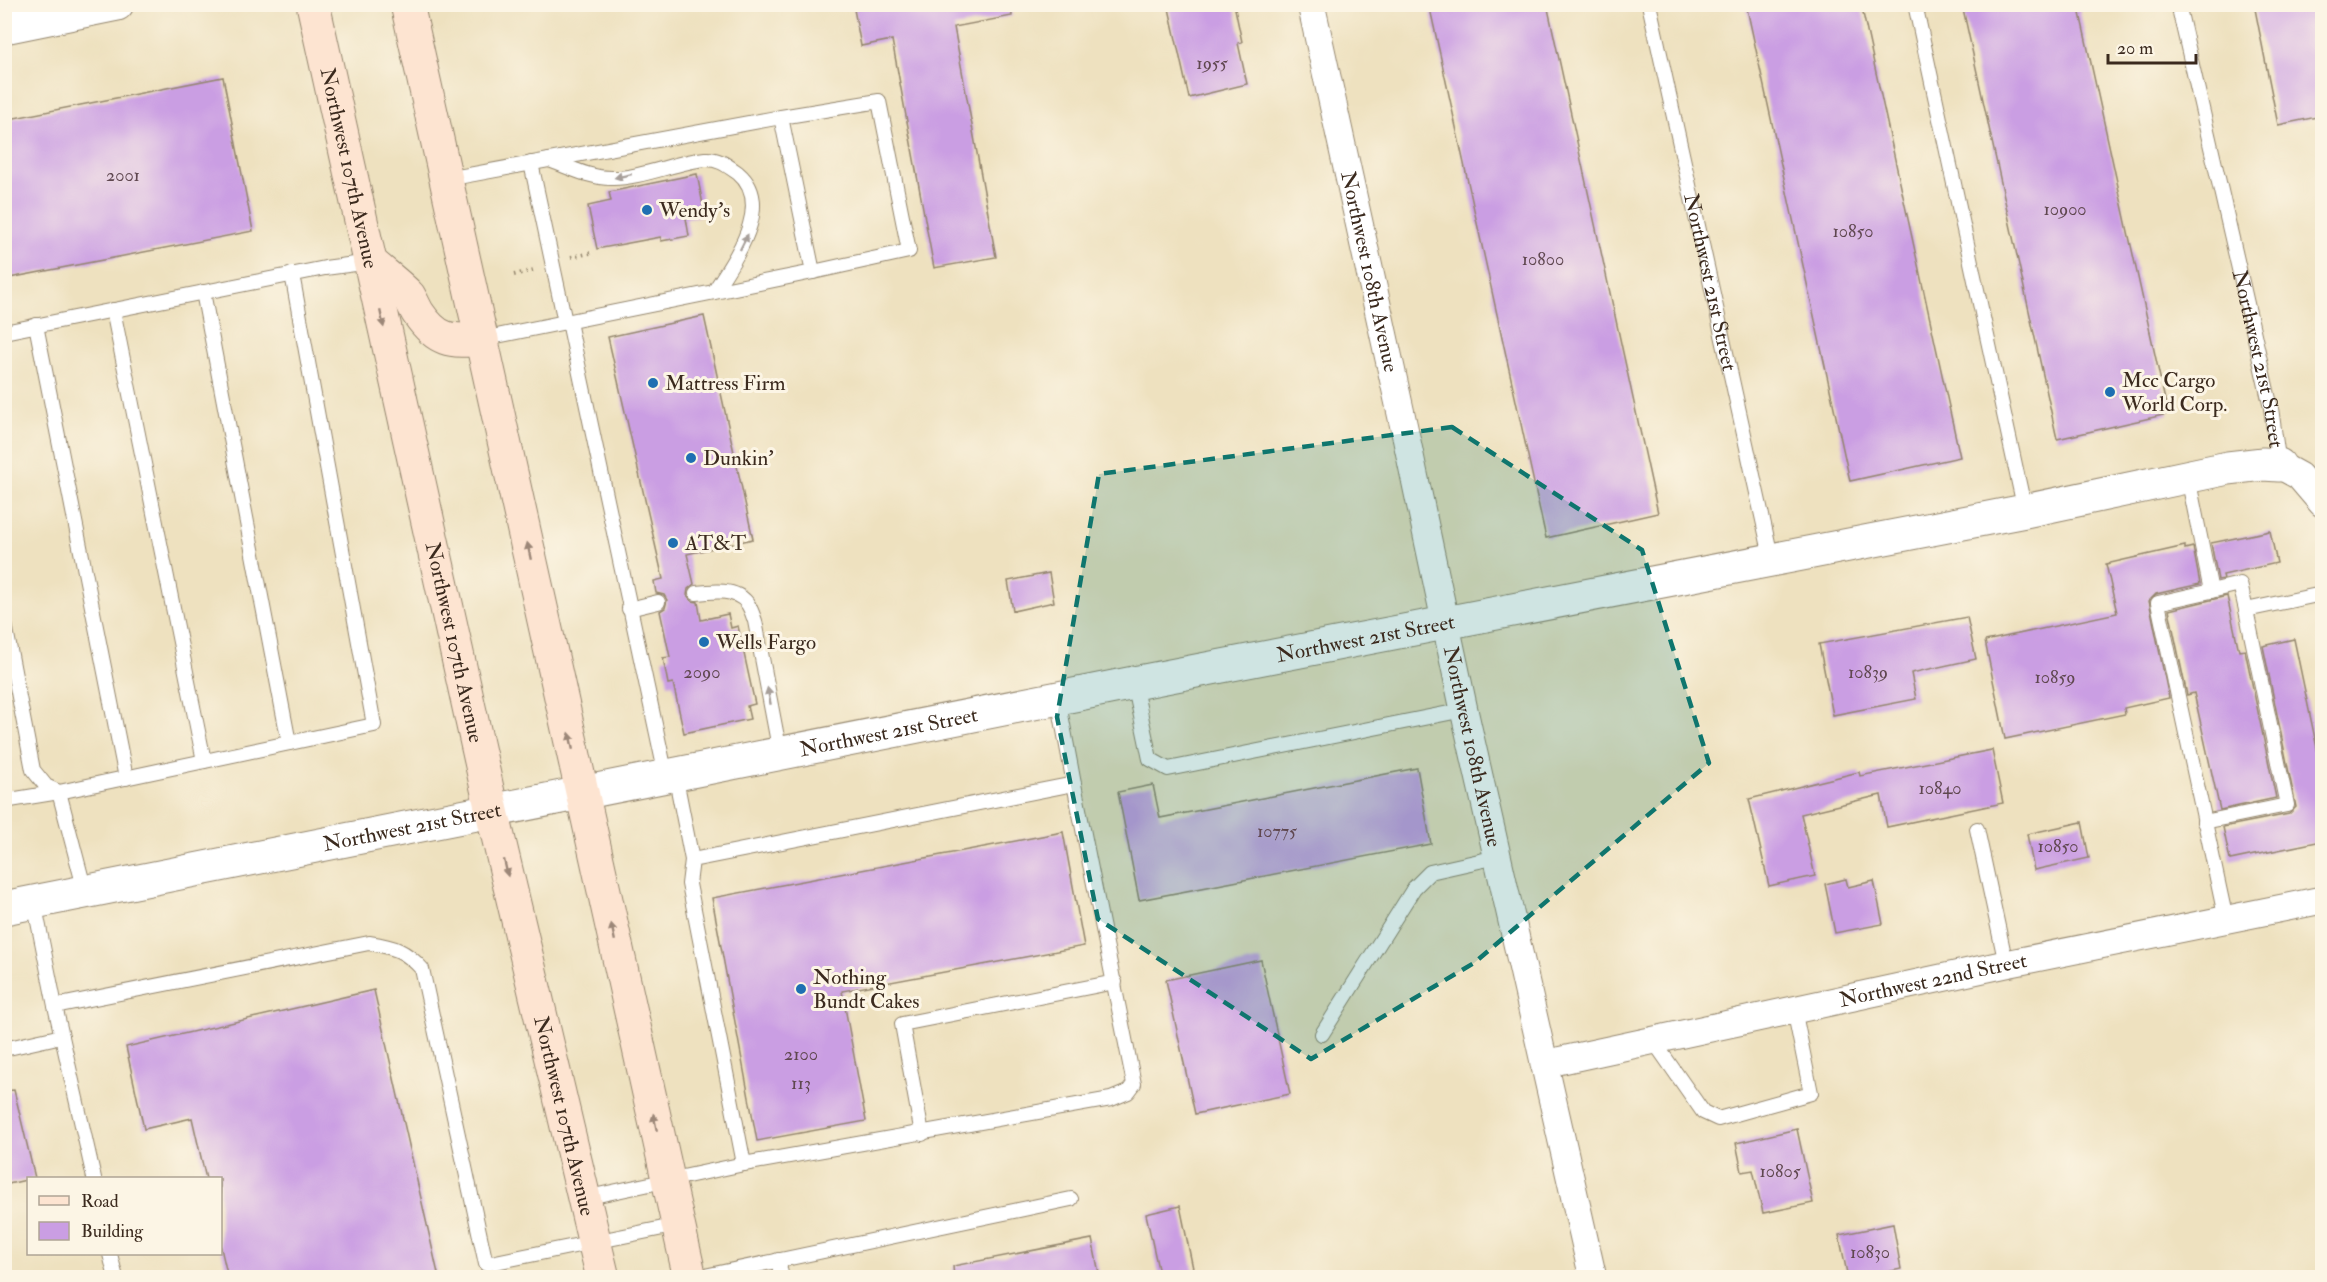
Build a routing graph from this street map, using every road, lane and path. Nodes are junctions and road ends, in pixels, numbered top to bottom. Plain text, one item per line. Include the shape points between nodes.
1 (117, 4) edge
2 (313, 4) edge
3 (407, 4) edge
4 (1311, 4) edge
5 (1649, 4) edge
6 (1915, 4) edge
7 (2178, 4) edge
8 (4, 27) edge
9 (781, 117) junction
10 (549, 160) junction
11 (531, 163) junction
12 (447, 179) junction
13 (590, 253) dead end
14 (565, 259) dead end
15 (370, 262) junction
16 (539, 269) dead end
17 (813, 272) junction
18 (292, 274) junction
19 (514, 275) dead end
20 (203, 292) junction
21 (714, 292) junction
22 (113, 310) junction
23 (567, 322) junction
24 (36, 326) junction
25 (4, 332) edge
26 (482, 339) junction
27 (2278, 465) junction
28 (2188, 477) junction
29 (2322, 503) edge
30 (2025, 511) junction
31 (1772, 561) junction
32 (2211, 591) junction
33 (696, 593) dead end
34 (2322, 594) edge
35 (658, 602) dead end
36 (629, 609) junction
37 (2246, 610) junction
38 (4, 619) edge
39 (1446, 623) junction
40 (1134, 683) junction
41 (1058, 698) junction
42 (1464, 710) junction
43 (289, 744) junction
44 (780, 753) junction
45 (204, 762) junction
46 (671, 775) junction
47 (126, 778) junction
48 (1074, 784) junction
49 (59, 792) junction
50 (582, 792) junction
51 (4, 801) edge
52 (492, 811) junction
53 (2204, 822) junction
54 (1977, 828) dead end
55 (1497, 857) junction
56 (692, 860) junction
57 (85, 891) junction
58 (2322, 900) edge
59 (20, 905) edge
60 (2226, 920) junction
61 (2006, 964) junction
62 (1115, 982) junction
63 (55, 1006) junction
64 (1794, 1009) junction
65 (1322, 1034) dead end
66 (62, 1036) junction
67 (1652, 1039) junction
68 (4, 1049) edge
69 (1544, 1064) junction
70 (922, 1134) junction
71 (744, 1164) junction
72 (94, 1177) edge
73 (668, 1179) junction
74 (584, 1198) junction
75 (1071, 1199) dead end
76 (678, 1225) junction
77 (595, 1242) junction
78 (110, 1255) edge
79 (778, 1260) junction
80 (488, 1271) edge
81 (116, 1278) edge
82 (603, 1278) edge
83 (690, 1278) edge
84 (695, 1278) edge
85 (782, 1278) edge
86 (1593, 1278) edge

1 - 8 street
2 - 15 main road, Northwest 107th Avenue
3 - 12 main road
4 - 39 street, Northwest 108th Avenue
5 - 31 lane, Northwest 21st Street
6 - 30 lane
7 - 27 lane, Northwest 21st Street via 2271,408
9 - 10 lane
9 - 17 lane
9 - 17 lane via 879,100 909,251
10 - 11 lane
21 -> 10 lane via 750,229 753,205 748,186 726,163 707,159 612,178 596,177
11 - 12 lane
11 - 23 lane
12 - 26 main road
13 - 14 path
15 - 18 lane
15 - 26 main road via 409,297 434,332 458,342
15 -> 52 main road, Northwest 107th Avenue
16 - 19 path
17 - 21 lane
18 - 20 lane
18 - 43 lane via 374,726
20 - 22 lane
20 - 43 lane
21 - 23 lane
22 - 24 lane
22 - 45 lane
23 - 26 lane
23 - 36 lane
24 - 25 lane
24 - 47 lane
50 -> 26 main road
27 - 28 street, Northwest 21st Street via 2245,465
27 - 29 street via 2299,476
28 - 30 street, Northwest 21st Street
28 - 32 lane
30 - 31 street, Northwest 21st Street
31 - 39 street, Northwest 21st Street
32 - 37 lane via 2240,584
32 - 53 lane via 2158,603
44 -> 33 lane via 755,621 748,604 724,592
34 - 37 lane
35 - 36 lane
36 - 46 lane
37 - 53 lane via 2287,806
38 - 49 lane via 33,770 45,786
39 - 40 street, Northwest 21st Street
39 - 42 street, Northwest 108th Avenue
40 - 41 street, Northwest 21st Street
40 - 42 lane via 1150,759 1168,769
41 - 44 street, Northwest 21st Street
41 - 48 lane
42 - 55 street, Northwest 108th Avenue
43 - 45 lane
44 - 46 street, Northwest 21st Street
45 - 47 lane
46 - 50 street, Northwest 21st Street
46 - 56 lane
47 - 49 lane
48 - 56 lane
48 - 62 lane
49 - 51 lane
49 - 57 lane
50 - 52 street, Northwest 21st Street
73 -> 50 main road
52 - 57 street, Northwest 21st Street
52 -> 74 main road, Northwest 107th Avenue
53 - 60 lane
54 - 61 lane
55 - 65 lane via 1431,872 1414,888
55 - 69 street, Northwest 108th Avenue
56 - 71 lane via 689,884
57 - 59 street, Northwest 21st Street
58 - 60 street, Northwest 22nd Street
59 - 63 lane
60 - 61 street, Northwest 22nd Street
61 - 64 street, Northwest 22nd Street
62 - 70 lane via 1134,1084 1128,1092 1111,1099
62 - 70 lane via 902,1024
63 - 66 lane
63 - 80 lane via 369,943 392,947 410,956 422,969
64 - 67 street, Northwest 22nd Street
64 - 67 lane via 1811,1093 1718,1119 1703,1112
66 - 68 lane
66 - 72 lane
67 - 69 street, Northwest 22nd Street
69 - 86 street, Northwest 108th Avenue
70 - 71 lane
71 - 73 lane
73 - 74 lane
73 - 76 main road
74 - 77 main road, Northwest 107th Avenue
75 - 79 lane
76 - 77 lane
76 - 83 main road
77 - 80 lane
77 - 82 main road, Northwest 107th Avenue
78 - 81 lane
79 - 84 lane
79 - 85 lane

